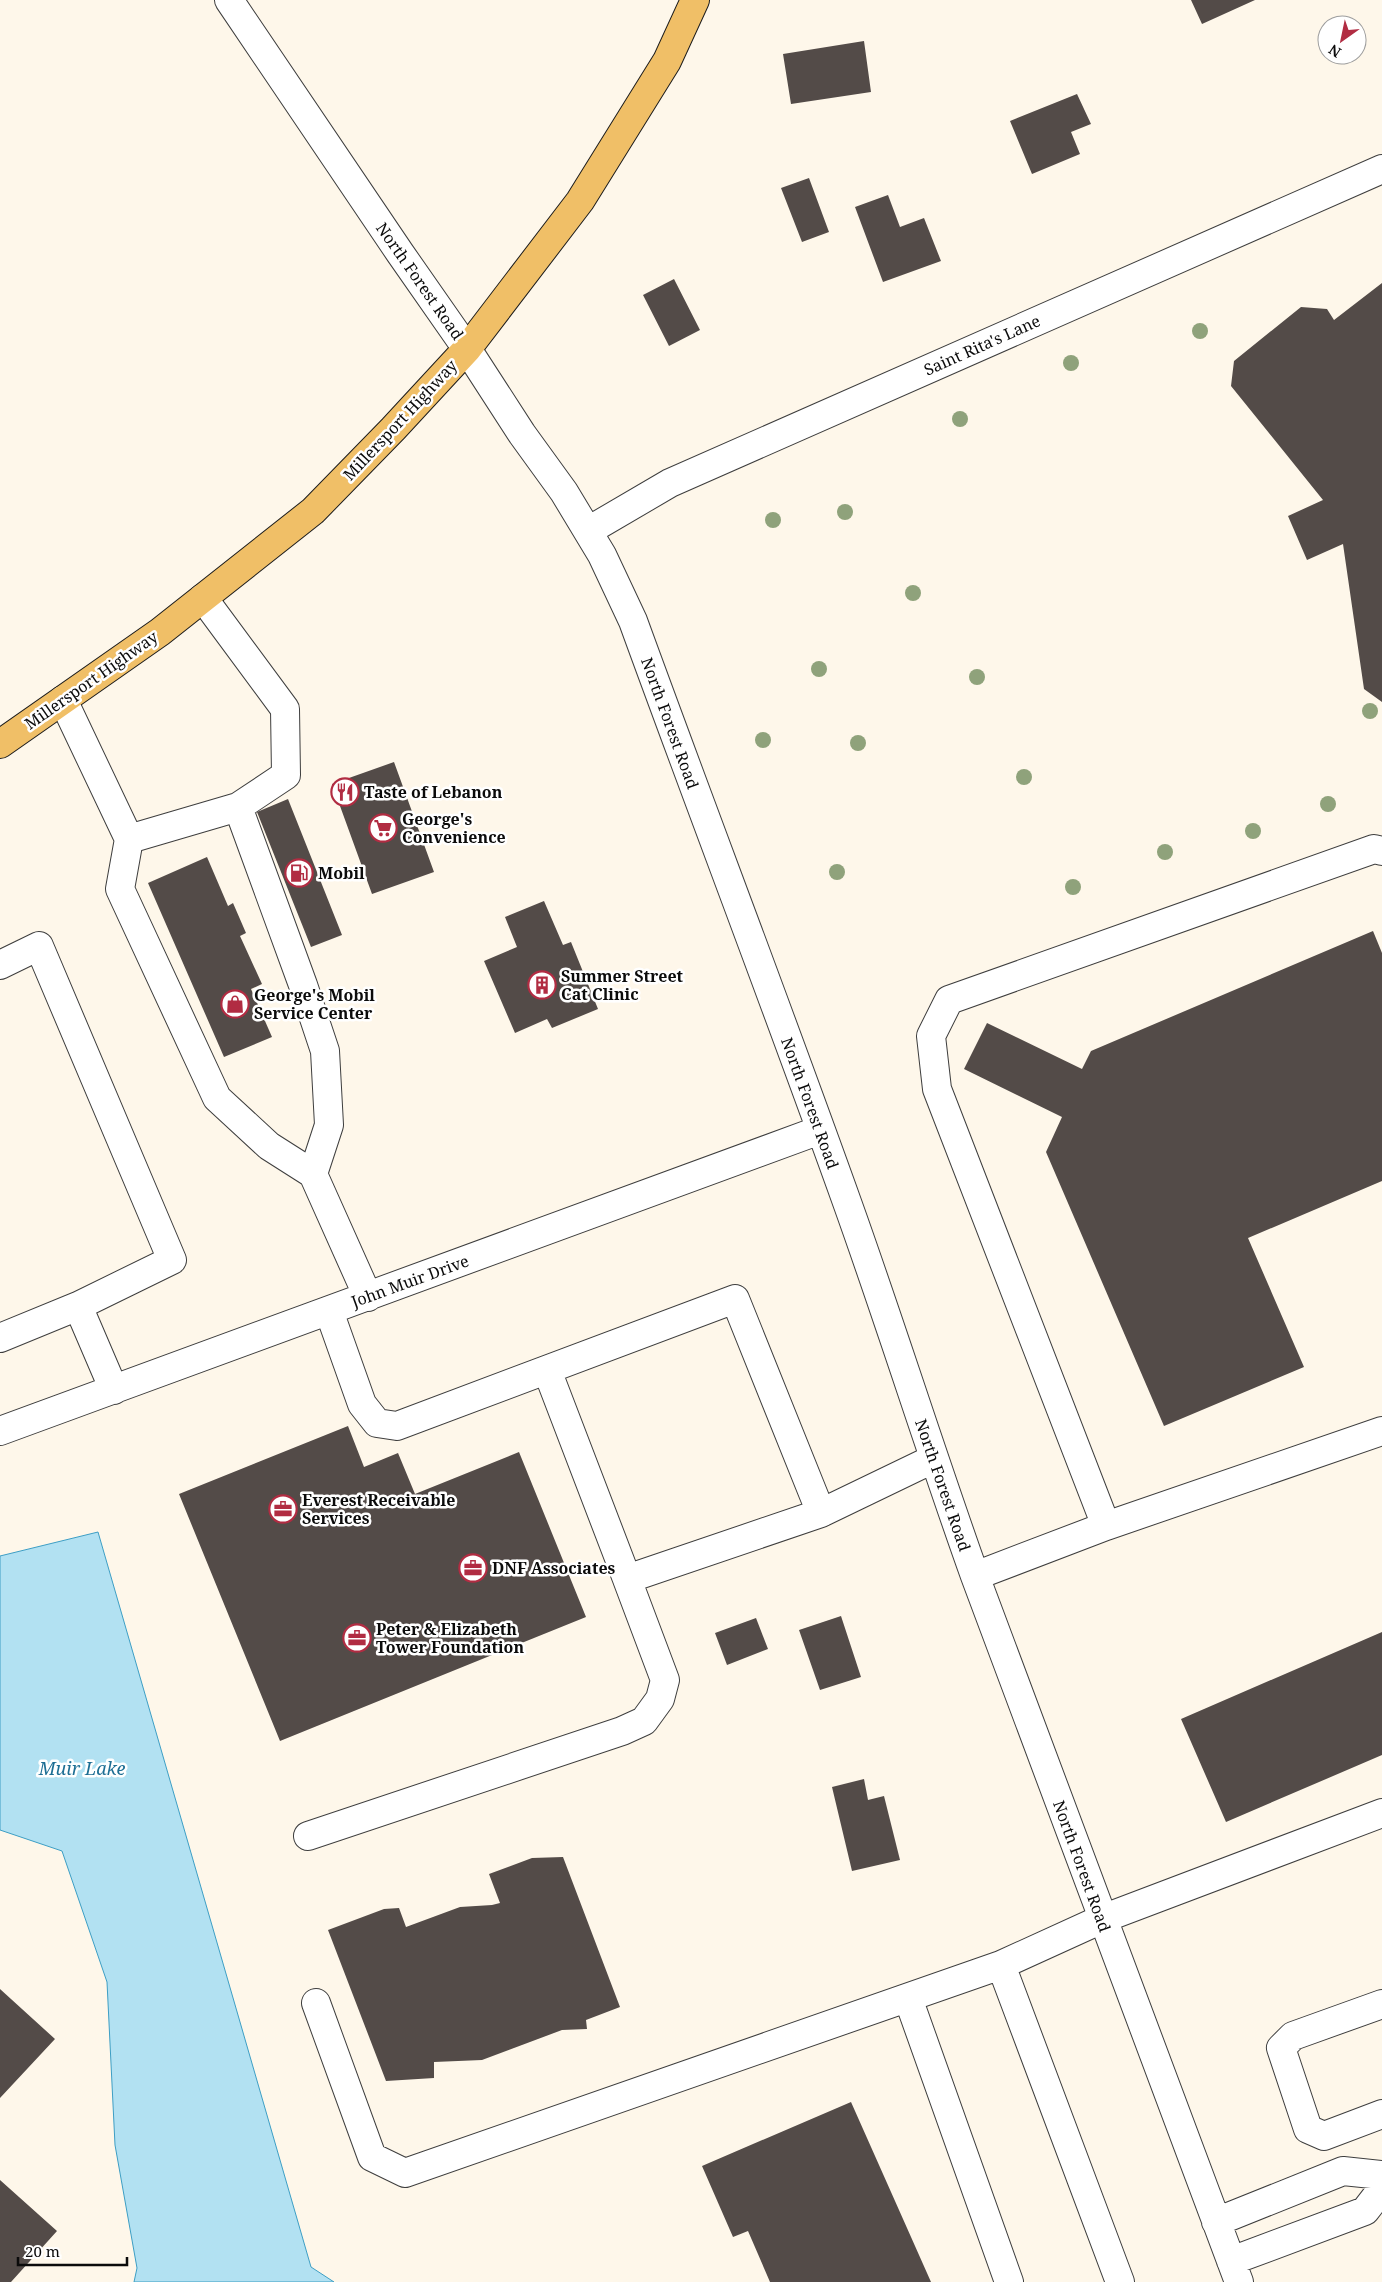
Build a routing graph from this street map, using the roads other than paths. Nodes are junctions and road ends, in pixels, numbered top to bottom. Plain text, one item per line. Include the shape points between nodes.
1 (229, 0) edge
2 (695, 0) edge
3 (1382, 169) edge
4 (467, 349) junction
5 (588, 531) junction
6 (203, 598) junction
7 (63, 700) junction
8 (0, 744) edge
9 (238, 806) junction
10 (129, 839) junction
11 (1382, 851) edge
12 (0, 965) edge
13 (820, 1130) junction
14 (313, 1174) junction
15 (368, 1297) junction
16 (78, 1306) junction
17 (329, 1311) junction
18 (0, 1338) edge
19 (547, 1370) junction
20 (114, 1390) junction
21 (1382, 1431) edge
22 (0, 1432) edge
23 (933, 1459) junction
24 (820, 1513) junction
25 (1106, 1526) junction
26 (975, 1576) junction
27 (627, 1579) junction
28 (1382, 1814) edge
29 (308, 1836) dead end
30 (1102, 1919) junction
31 (1001, 1965) junction
32 (908, 1998) junction
33 (316, 2003) dead end
34 (1382, 2004) edge
35 (1382, 2114) edge
36 (1382, 2175) edge
37 (1382, 2189) edge
38 (1216, 2222) junction
39 (1235, 2272) edge
40 (1009, 2282) edge
41 (1120, 2282) edge

1 - 4 street, North Forest Road
2 - 4 main road, Millersport Highway via 667,61 580,201
3 - 5 street, Saint Rita's Lane via 670,483
4 - 5 street, North Forest Road
4 - 6 main road, Millersport Highway via 313,511
5 - 13 street, North Forest Road via 633,621
6 - 7 main road, Millersport Highway
6 - 9 street via 285,709 286,774
7 - 8 main road, Millersport Highway
7 - 10 street
9 - 10 street
9 - 14 street via 324,1051 329,1125
10 - 14 street via 120,889 217,1098 269,1146
11 - 25 street via 1374,849 949,1000 930,1036 937,1089
12 - 16 street via 39,946 172,1260
13 - 15 street, John Muir Drive
13 - 23 street, North Forest Road via 889,1320
14 - 15 street
15 - 17 street, John Muir Drive
16 - 18 street
16 - 20 street
17 - 19 street via 362,1404 377,1423 396,1426
17 - 20 street, John Muir Drive
19 - 24 street via 735,1299
19 - 27 street
20 - 22 street, John Muir Drive
21 - 25 street
23 - 24 street
23 - 26 street, North Forest Road
24 - 27 street
25 - 26 street
26 - 30 street, North Forest Road
27 - 29 street via 664,1680 660,1700 644,1721
28 - 30 street
30 - 31 street
30 - 38 street, North Forest Road
31 - 32 street
31 - 41 street
32 - 33 street via 405,2173 372,2157
32 - 40 street
34 - 35 street via 1293,2036 1281,2048 1308,2129 1324,2136
36 - 38 street via 1343,2171
37 - 39 street via 1365,2211
38 - 39 street, North Forest Road

